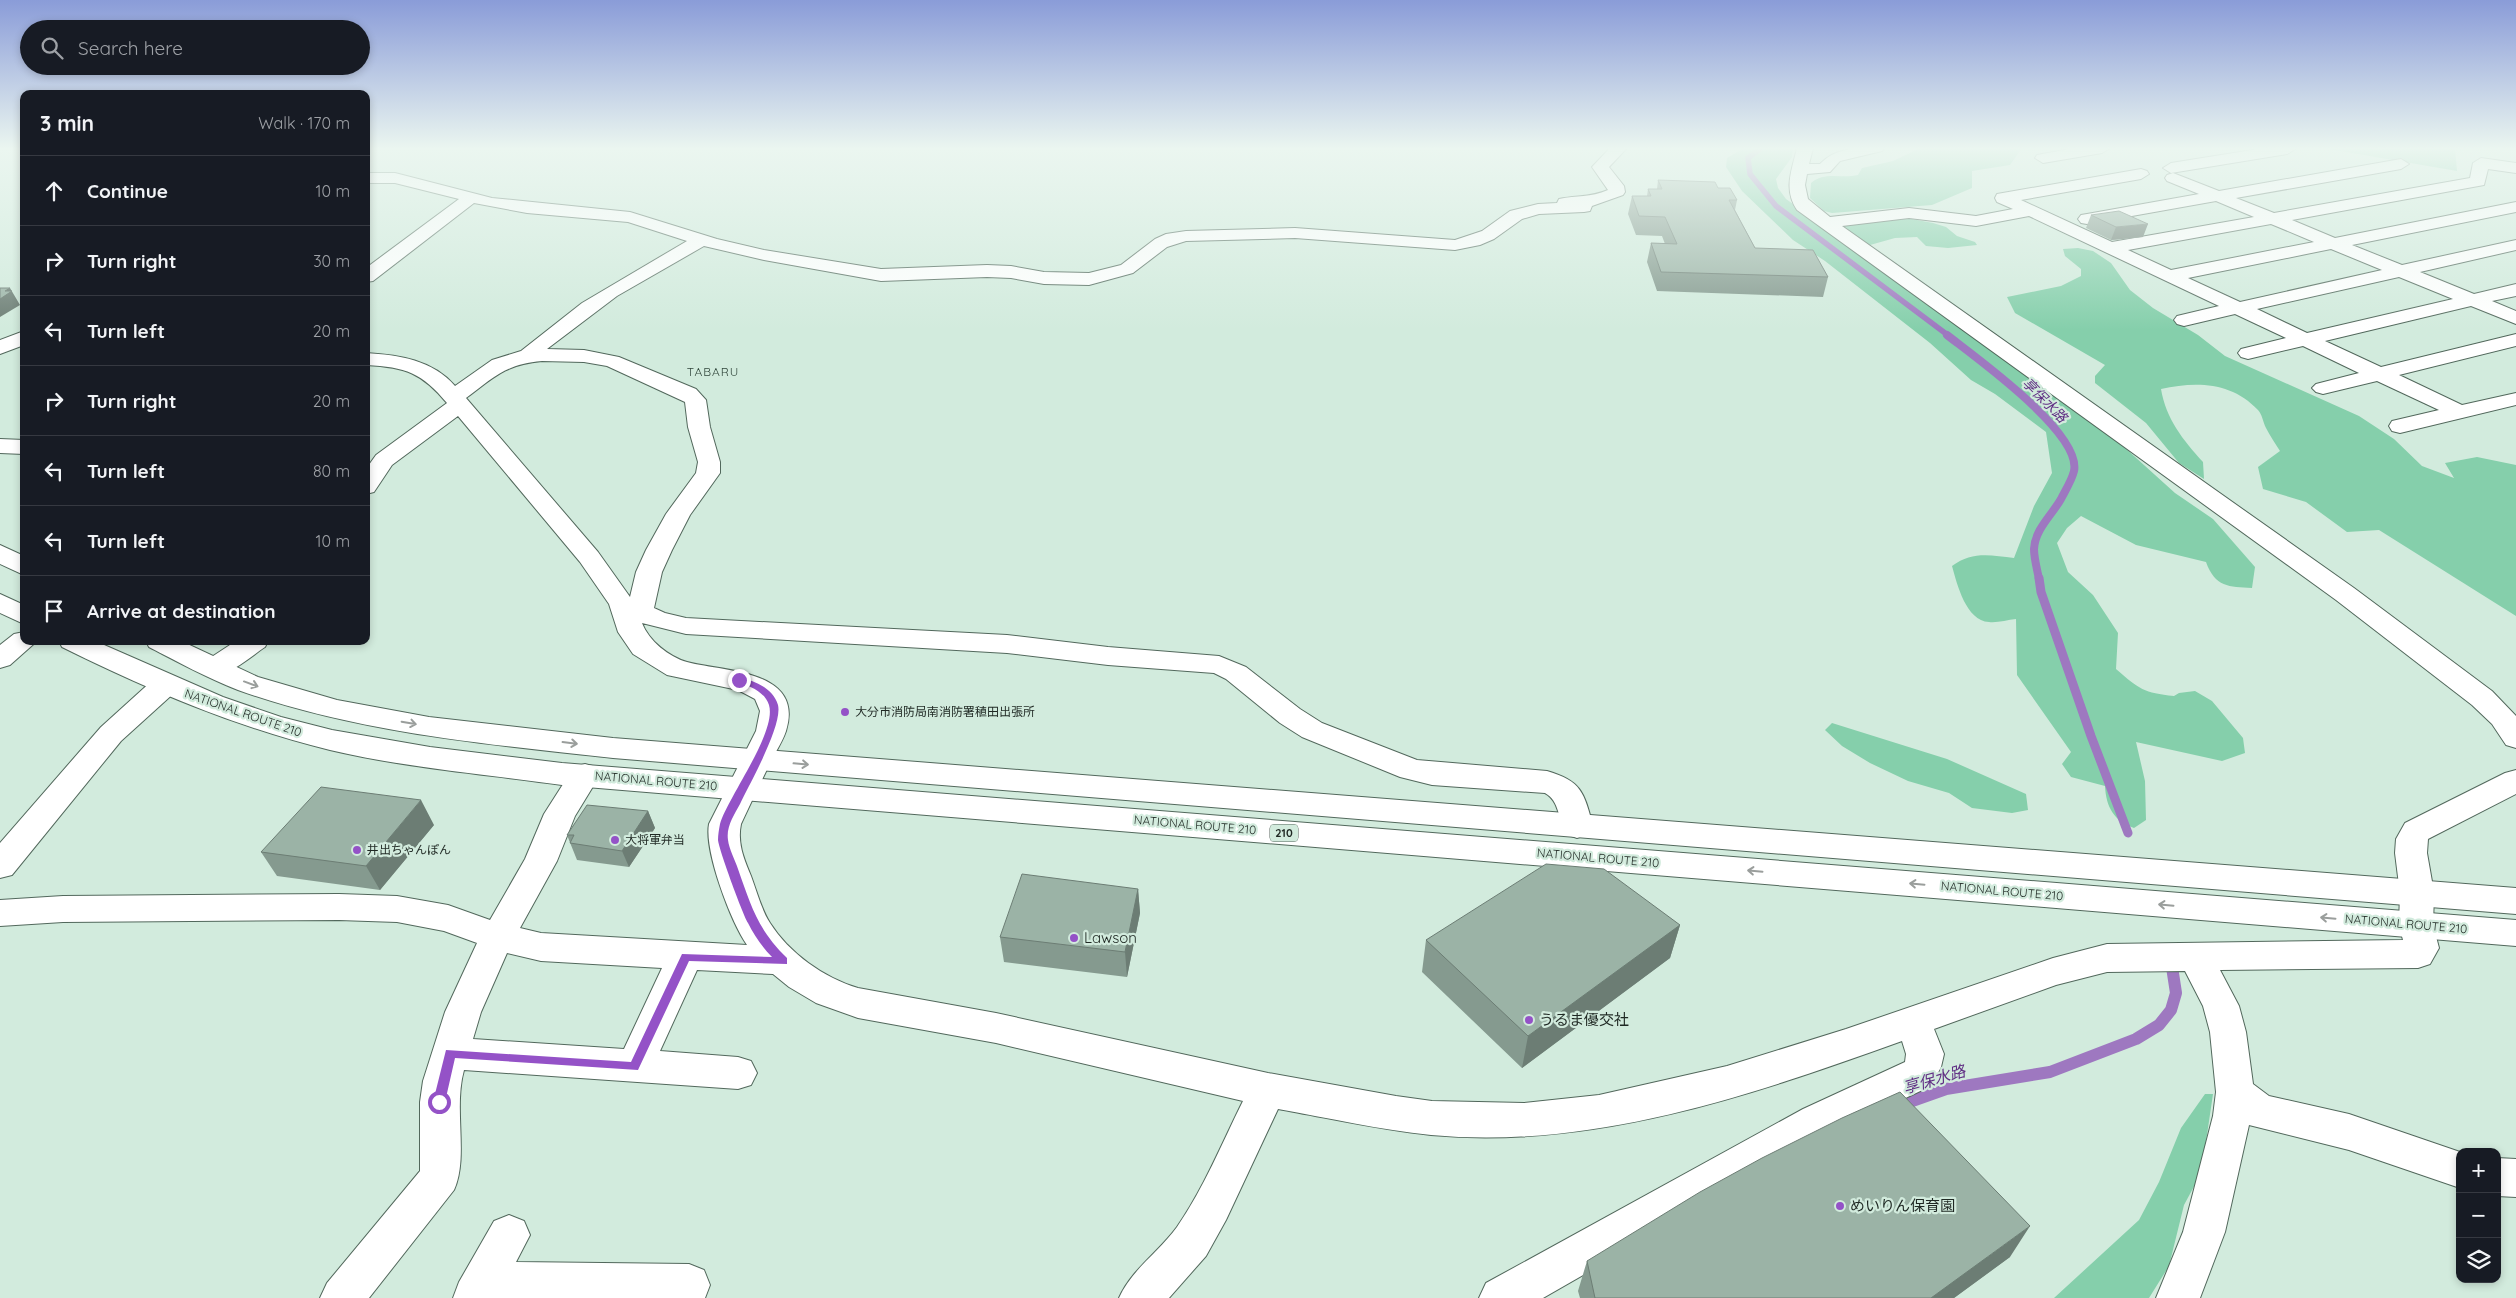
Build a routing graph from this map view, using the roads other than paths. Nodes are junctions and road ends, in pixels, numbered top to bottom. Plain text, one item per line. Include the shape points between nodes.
1 (457, 209) edge
2 (534, 209) edge
3 (1522, 209) edge
4 (1548, 209) edge
5 (1807, 209) edge
6 (2025, 209) edge
7 (2146, 209) edge
8 (2248, 209) edge
9 (2330, 209) edge
10 (2482, 209) edge
11 (2508, 209) edge
12 (2030, 211) junction
13 (2491, 212) junction
14 (1510, 218) junction
15 (2273, 219) junction
16 (2516, 221) edge
17 (1826, 223) junction
18 (2058, 224) junction
19 (702, 240) junction
20 (2333, 243) junction
21 (2516, 246) edge
22 (2110, 248) junction
23 (2402, 271) junction
24 (370, 274) edge
25 (2168, 276) junction
26 (2516, 290) edge
27 (2472, 300) junction
28 (2238, 308) junction
29 (2516, 318) edge
30 (2184, 320) dead end
31 (16, 338) edge
32 (2304, 340) junction
33 (2516, 340) edge
34 (0, 348) edge
35 (2248, 353) dead end
36 (528, 356) junction
37 (370, 359) edge
38 (2378, 374) junction
39 (2323, 388) dead end
40 (2516, 399) edge
41 (457, 401) junction
42 (2460, 412) junction
43 (2400, 426) dead end
44 (0, 446) edge
45 (20, 447) edge
46 (375, 459) edge
47 (370, 475) edge
48 (0, 553) edge
49 (20, 564) edge
50 (0, 602) edge
51 (20, 614) edge
52 (634, 616) junction
53 (80, 645) edge
54 (167, 645) edge
55 (249, 645) edge
56 (214, 668) junction
57 (164, 686) junction
58 (2516, 738) edge
59 (750, 774) junction
60 (585, 775) junction
61 (2516, 781) edge
62 (1576, 826) junction
63 (0, 866) edge
64 (2417, 893) junction
65 (2516, 900) edge
66 (0, 913) edge
67 (2416, 925) junction
68 (2516, 933) edge
69 (498, 937) junction
70 (2195, 956) junction
71 (685, 957) junction
72 (784, 961) junction
73 (1911, 1023) junction
74 (450, 1053) junction
75 (634, 1066) junction
76 (738, 1073) dead end
77 (1268, 1090) junction
78 (2235, 1092) junction
79 (2456, 1169) edge
80 (2501, 1177) edge
81 (2516, 1178) edge
82 (509, 1235) dead end
83 (689, 1285) dead end
84 (478, 1291) edge
85 (342, 1298) edge
86 (1141, 1298) edge
87 (1501, 1298) edge
88 (2178, 1298) edge

1 - 24 main road
2 - 19 main road via 630,217
3 - 14 main road
4 - 14 main road
5 - 17 main road
6 - 12 main road
7 - 18 main road
8 - 15 main road
9 - 15 main road
10 - 13 main road
11 - 13 main road
12 - 17 main road via 1976,221 1909,213
12 - 18 main road
13 - 16 main road
13 - 20 main road
14 - 19 main road via 1488,235 1455,245 1296,233 1179,237 1161,243 1127,269 1084,279 1044,278 995,271 922,276 875,275
15 - 20 main road
15 - 22 main road
17 - 58 main road via 2353,600 2482,698 2502,717
18 - 22 main road
19 - 36 main road via 648,269 569,320
20 - 23 main road
20 - 25 main road
21 - 23 main road
22 - 25 main road
23 - 27 main road
23 - 28 main road
25 - 28 main road
26 - 27 main road
27 - 29 main road
27 - 32 main road
28 - 30 main road
28 - 32 main road
31 - 34 main road
32 - 35 main road
32 - 38 main road
33 - 38 main road
36 - 41 main road via 499,364
36 - 52 main road via 570,355 612,361 680,390 695,400 709,462 708,472 678,514 659,550
37 - 41 main road via 403,363 423,370 439,380
38 - 39 main road
38 - 42 main road
40 - 42 main road
41 - 46 main road
41 - 52 main road via 589,557
42 - 43 main road
44 - 45 main road
46 - 47 main road
48 - 49 main road
50 - 51 main road
52 - 59 main road via 632,632 643,648 663,662 677,669 746,682 767,694 774,705 774,718
52 - 62 main road via 686,626 1007,644 1219,665 1236,673 1312,730 1411,770 1558,785 1568,792
53 - 57 main road, NATIONAL ROUTE 210 / 210
54 - 56 main road, NATIONAL ROUTE 210 / 210
55 - 56 main road
56 -> 59 main road, NATIONAL ROUTE 210 / 210 via 287,696 368,716 613,748
57 - 60 main road, NATIONAL ROUTE 210 / 210 via 264,722 357,745
57 - 63 main road via 111,734
59 - 60 main road, NATIONAL ROUTE 210 / 210
59 -> 62 main road, NATIONAL ROUTE 210 / 210
67 -> 59 main road, NATIONAL ROUTE 210 / 210
59 - 72 main road via 725,824 725,850 744,905 758,932
60 - 69 main road via 560,814 542,861
61 - 64 main road via 2416,831 2411,853
62 - 64 main road, NATIONAL ROUTE 210 / 210
64 - 65 main road, NATIONAL ROUTE 210 / 210
64 - 67 main road
66 - 69 main road via 339,907 397,910 448,918
67 - 68 main road, NATIONAL ROUTE 210 / 210
67 - 70 main road via 2422,948 2418,954
69 - 71 main road via 541,947
69 - 74 main road via 473,987
70 - 73 main road via 2107,958 2053,972
70 - 78 main road via 2221,1006 2228,1032
71 - 72 main road
71 - 75 main road
72 - 77 main road via 800,976 837,997 1005,1030
73 - 77 main road via 1727,1082 1645,1103 1564,1117 1524,1120 1432,1118
73 - 87 main road via 1924,1046 1926,1060 1918,1074 1809,1126
74 - 75 main road
74 - 85 main road via 439,1102 440,1176
75 - 76 main road
77 - 86 main road via 1195,1235
78 - 79 main road via 2258,1111 2349,1132
78 - 88 main road via 2204,1232
80 - 81 main road
82 - 84 main road
83 - 84 main road

